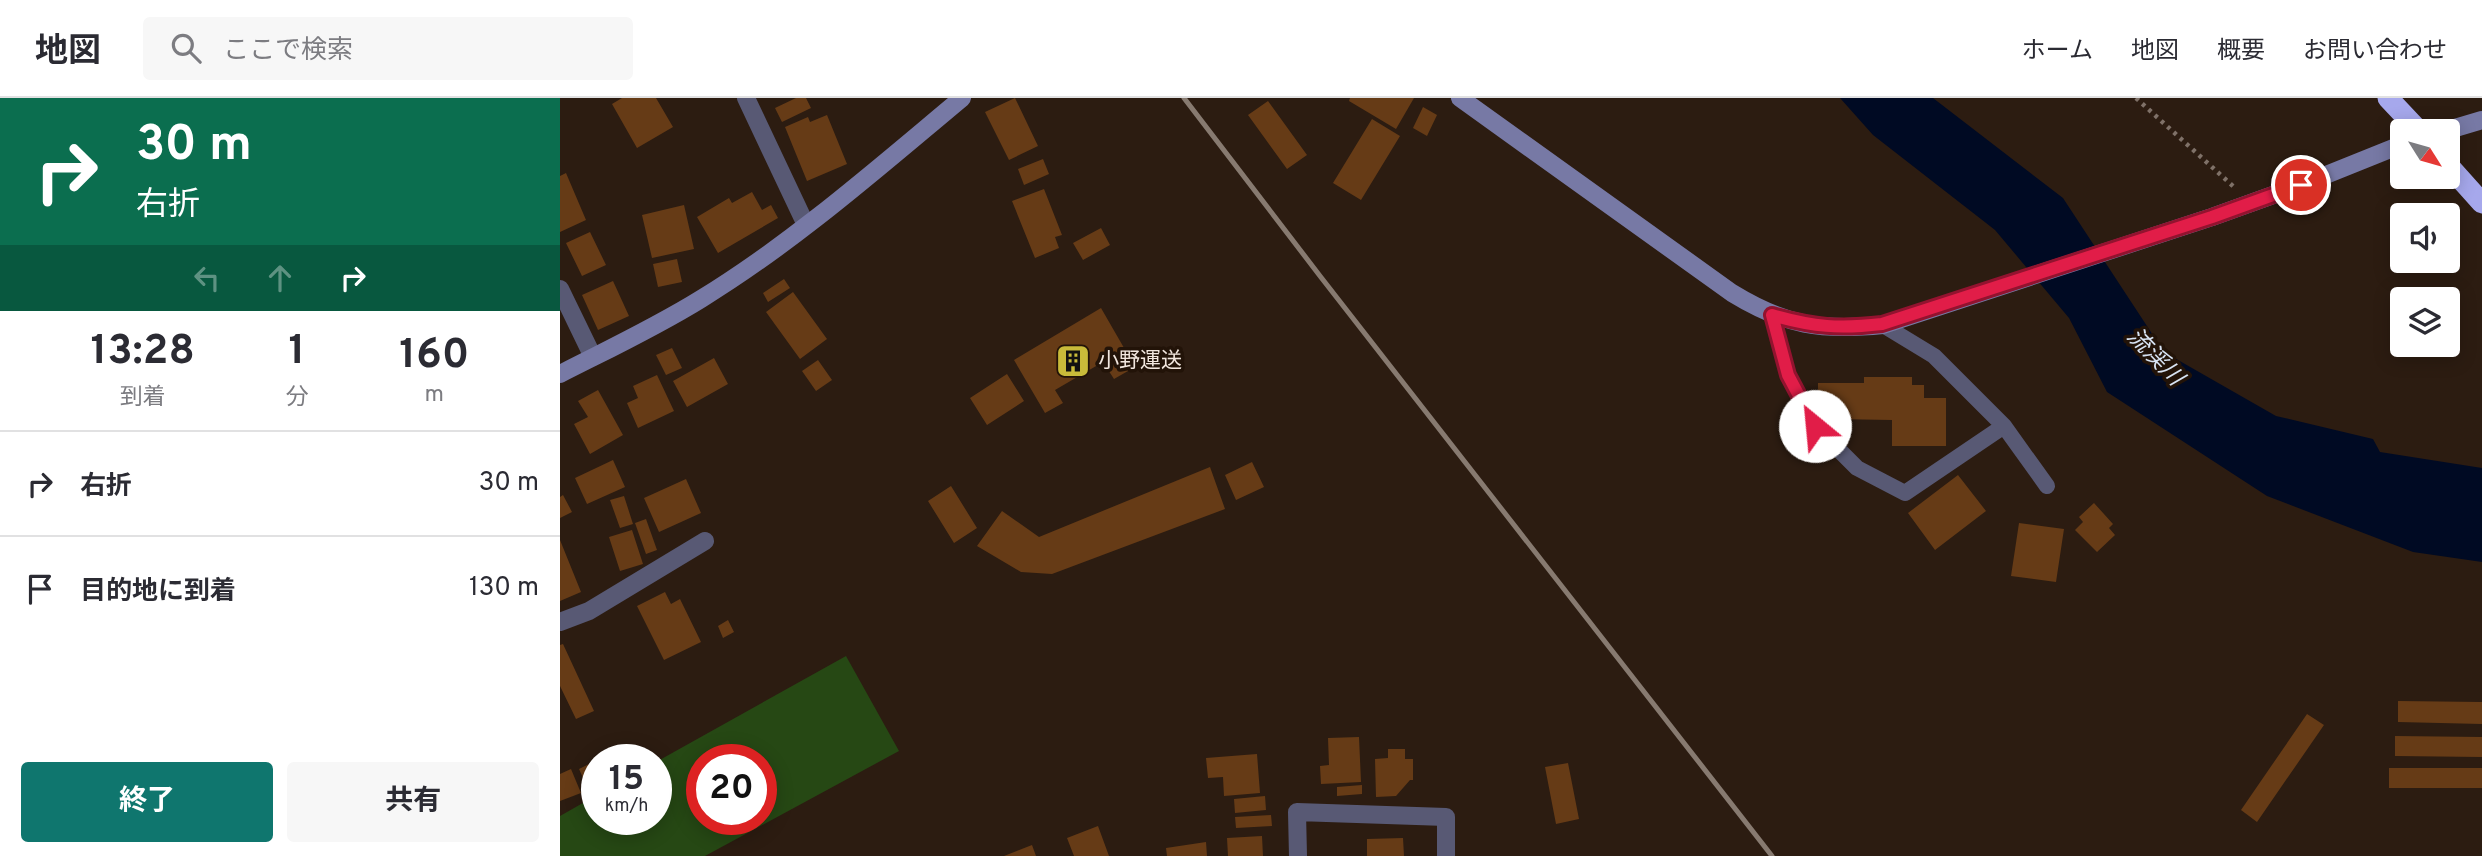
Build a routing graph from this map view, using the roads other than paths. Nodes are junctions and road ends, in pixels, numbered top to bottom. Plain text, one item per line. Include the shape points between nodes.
1 (746, 98) edge
2 (962, 98) edge
3 (1460, 98) edge
4 (2393, 103) edge
5 (2408, 119) edge
6 (2482, 120) edge
7 (2460, 127) edge
8 (2390, 149) edge
9 (2460, 178) edge
10 (2482, 203) edge
11 (806, 225) junction
12 (560, 289) edge
13 (1772, 315) junction
14 (1882, 324) junction
15 (593, 357) junction
16 (560, 374) edge
17 (2004, 426) junction
18 (2047, 486) dead end
19 (705, 541) dead end
20 (560, 622) edge
21 (1298, 856) edge
22 (1446, 856) edge

1 - 11 street
2 - 11 street
3 - 13 street via 1732,293
4 - 5 highway
6 - 7 street
8 - 14 street via 2212,217
9 - 10 highway
11 - 15 street via 699,300
12 - 15 street
13 - 14 street via 1819,327
13 - 17 lane via 1788,375 1815,426 1857,467 1905,493
14 - 17 lane via 1934,356
15 - 16 street
17 - 18 lane
19 - 20 street via 589,611
21 - 22 street via 1297,812 1446,817

